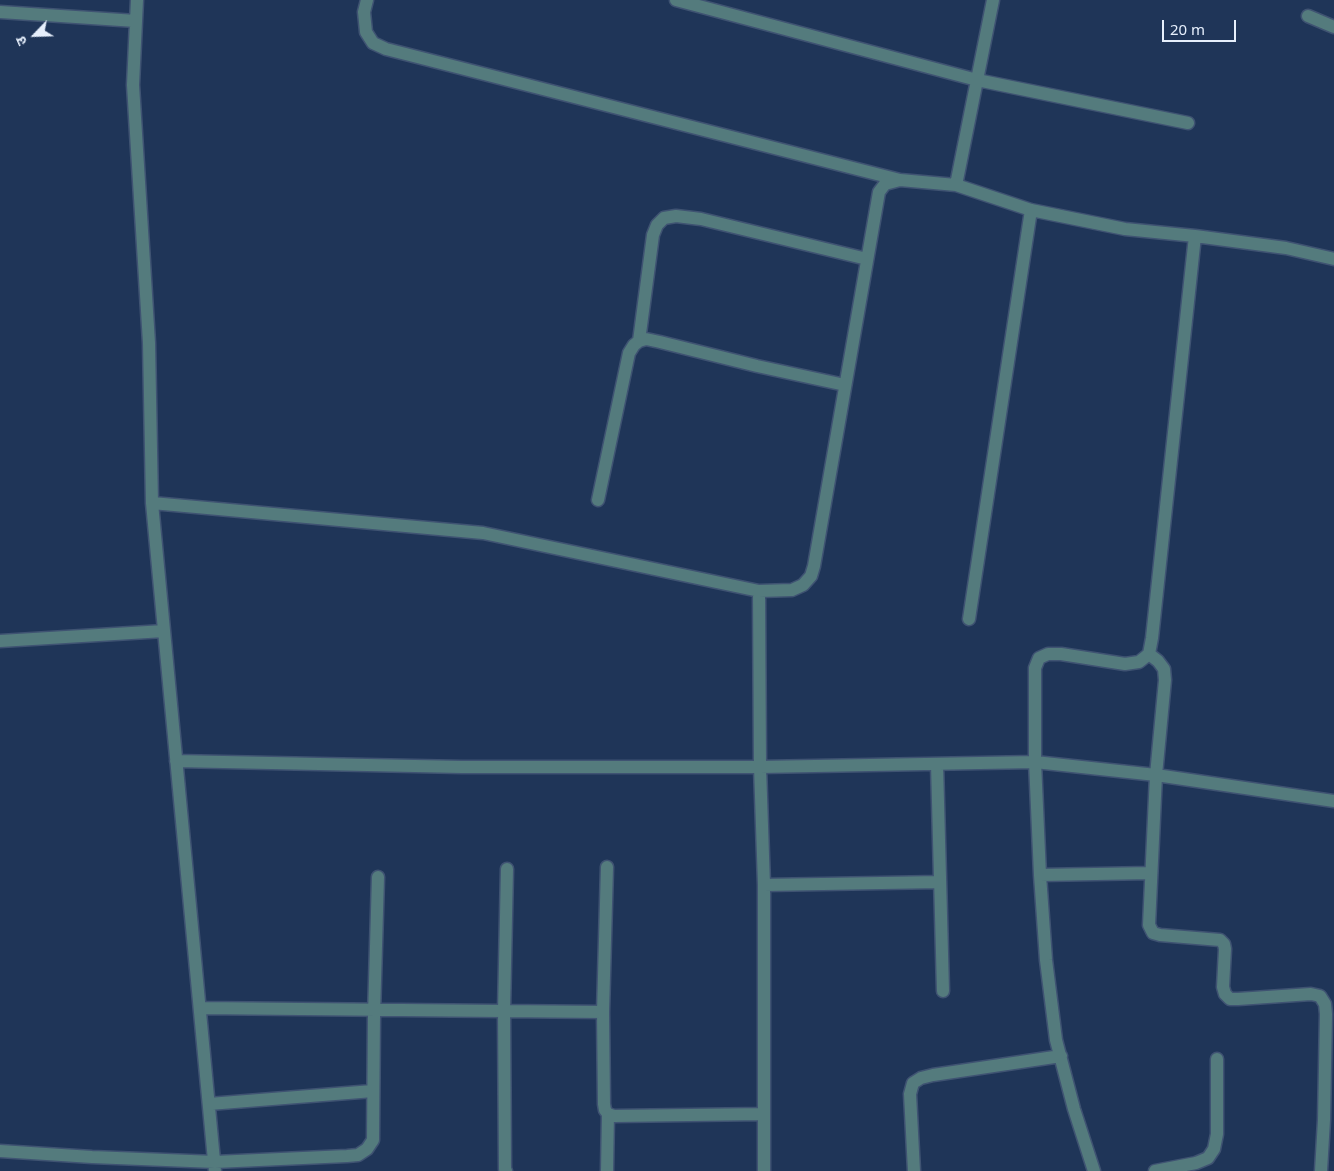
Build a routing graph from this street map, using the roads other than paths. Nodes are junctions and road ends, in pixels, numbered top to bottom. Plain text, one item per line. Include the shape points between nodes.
1 (137, 0) edge
2 (367, 0) edge
3 (676, 0) edge
4 (993, 0) edge
5 (0, 12) edge
6 (1308, 16) dead end
7 (136, 21) junction
8 (1334, 27) edge
9 (977, 80) junction
10 (1188, 124) dead end
11 (900, 180) junction
12 (956, 185) junction
13 (1031, 210) junction
14 (1195, 236) junction
15 (867, 259) junction
16 (1334, 260) edge
17 (639, 341) junction
18 (846, 385) junction
19 (598, 500) dead end
20 (152, 503) junction
21 (759, 591) junction
22 (969, 619) dead end
23 (164, 631) junction
24 (0, 641) edge
25 (1149, 654) junction
26 (176, 761) junction
27 (1035, 762) junction
28 (937, 764) junction
29 (760, 767) junction
30 (1156, 775) junction
31 (1334, 801) edge
32 (607, 867) dead end
33 (507, 869) dead end
34 (1151, 873) junction
35 (1040, 875) junction
36 (378, 877) dead end
37 (940, 882) junction
38 (764, 885) junction
39 (943, 991) dead end
40 (1320, 996) junction
41 (1334, 996) edge
42 (200, 1008) junction
43 (374, 1010) junction
44 (504, 1011) junction
45 (603, 1012) junction
46 (1061, 1056) junction
47 (1217, 1058) dead end
48 (373, 1091) junction
49 (209, 1104) junction
50 (608, 1114) junction
51 (764, 1114) junction
52 (0, 1152) edge
53 (215, 1166) edge
54 (506, 1171) edge
55 (606, 1171) edge
56 (764, 1171) edge
57 (914, 1171) edge
58 (1094, 1171) edge
59 (1155, 1171) edge
60 (1321, 1171) edge

1 - 7 street
2 - 11 street via 364,12 366,32 373,43 386,49
3 - 9 street
4 - 9 street
5 - 7 street
6 - 8 street
7 - 20 street via 133,85 149,343
9 - 10 street
9 - 12 street
11 - 12 street
11 - 15 street via 885,184 879,192
12 - 13 street
13 - 14 street via 1125,229
13 - 22 street
14 - 16 street via 1286,248
14 - 25 street
15 - 17 street via 701,219 664,218 656,225 653,235
15 - 18 street
17 - 18 street via 660,342
17 - 19 street via 629,353
18 - 21 street via 811,576 792,590
20 - 21 street via 483,533
20 - 23 street
21 - 29 street
23 - 24 street
23 - 26 street
25 - 27 street via 1139,662 1125,664 1061,654 1039,658 1035,668
25 - 30 street via 1164,669 1165,680
26 - 29 street via 462,767
26 - 42 street
27 - 28 street
27 - 30 street
27 - 35 street
28 - 29 street
28 - 37 street
29 - 38 street
30 - 31 street
30 - 34 street
32 - 45 street
33 - 44 street
34 - 35 street
34 - 40 street via 1150,925 1153,933 1220,940 1225,950 1223,987 1230,999
35 - 46 street via 1046,960
36 - 43 street
37 - 38 street
37 - 39 street
38 - 51 street
40 - 41 street
40 - 60 street via 1326,1014
42 - 43 street
42 - 49 street
43 - 44 street
43 - 48 street
44 - 45 street
44 - 54 street
45 - 50 street via 604,1104
46 - 57 street via 933,1075 913,1083 910,1094
46 - 58 street
47 - 59 street via 1217,1134 1214,1149 1208,1158 1196,1163
48 - 49 street
48 - 53 street via 372,1140 367,1149 358,1154
49 - 53 street
50 - 51 street
50 - 55 street
51 - 56 street
52 - 53 street

